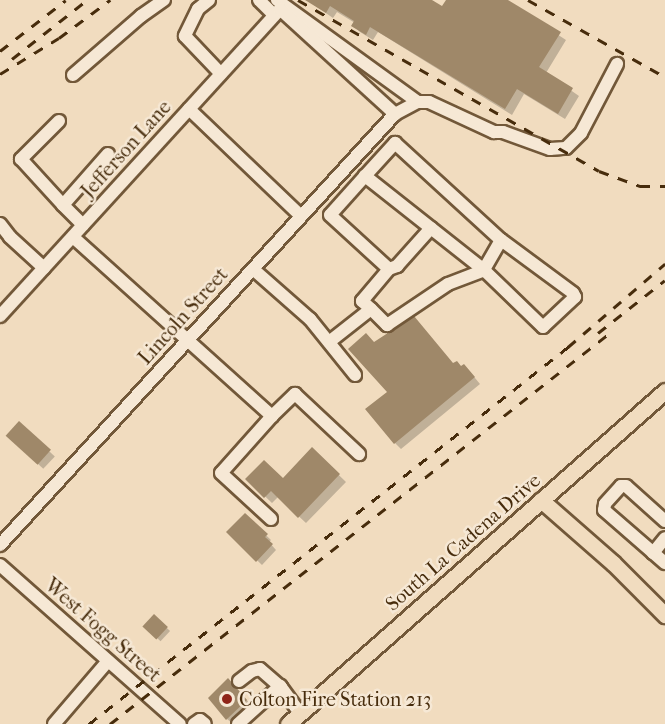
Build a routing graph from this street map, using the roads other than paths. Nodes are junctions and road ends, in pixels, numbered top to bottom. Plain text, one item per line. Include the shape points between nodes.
1 (164, 0) edge
2 (209, 0) edge
3 (259, 0) edge
4 (277, 8) edge
5 (616, 64) dead end
6 (221, 74) junction
7 (73, 75) dead end
8 (418, 102) junction
9 (189, 109) junction
10 (394, 114) junction
11 (59, 121) dead end
12 (108, 154) dead end
13 (365, 176) junction
14 (63, 205) junction
15 (301, 216) junction
16 (0, 224) edge
17 (83, 225) junction
18 (431, 228) junction
19 (73, 237) junction
20 (501, 240) junction
21 (44, 268) junction
22 (253, 269) junction
23 (389, 269) junction
24 (484, 270) junction
25 (371, 309) junction
26 (0, 316) edge
27 (188, 340) junction
28 (329, 342) junction
29 (355, 375) dead end
30 (665, 391) edge
31 (272, 416) junction
32 (359, 454) dead end
33 (541, 500) junction
34 (271, 519) dead end
35 (665, 520) edge
36 (665, 538) edge
37 (0, 545) edge
38 (653, 553) junction
39 (665, 563) edge
40 (0, 566) edge
41 (665, 615) edge
42 (108, 661) junction
43 (239, 681) dead end
44 (280, 686) junction
45 (300, 713) junction
46 (54, 724) edge
47 (180, 724) edge
48 (194, 724) edge
49 (205, 724) edge
50 (238, 724) edge
51 (288, 724) edge

1 - 7 street
2 - 6 street via 198,9 185,36
3 - 4 street
4 - 6 street, Jefferson Lane
4 - 8 street
4 - 10 street
5 - 8 street via 581,133 566,148 550,149 494,132 429,102
6 - 9 street, Jefferson Lane
8 - 10 street
9 - 15 street
9 - 17 street, Jefferson Lane
10 - 15 street, Lincoln Street
11 - 14 street via 21,159
12 - 14 street
13 - 18 street
13 - 20 street via 395,143
13 - 23 street via 330,215
14 - 17 street
15 - 22 street, Lincoln Street
16 - 21 street
17 - 19 street, Jefferson Lane
18 - 23 street via 398,266
18 - 24 street
19 - 21 street, Jefferson Lane
19 - 27 street
20 - 24 street
20 - 24 street via 575,297 543,327
21 - 26 street, Jefferson Lane
22 - 27 street, Lincoln Street
22 - 28 street via 310,319
23 - 25 street via 362,301
24 - 25 street via 448,284 387,325
25 - 28 street
27 - 31 street
27 - 37 street, Lincoln Street
28 - 29 street
30 - 33 main road, South La Cadena Drive
31 - 32 street via 295,394
31 - 34 street via 220,472
33 - 41 main road
33 - 45 main road, South La Cadena Drive
35 - 38 street via 626,486 621,486 605,504 604,510
36 - 38 street
38 - 39 street
40 - 42 street, West Fogg Street
42 - 46 street
42 - 47 street, West Fogg Street
43 - 44 street via 260,669
44 - 45 street
44 - 50 street
45 - 51 main road, South La Cadena Drive
48 - 49 street via 200,720

